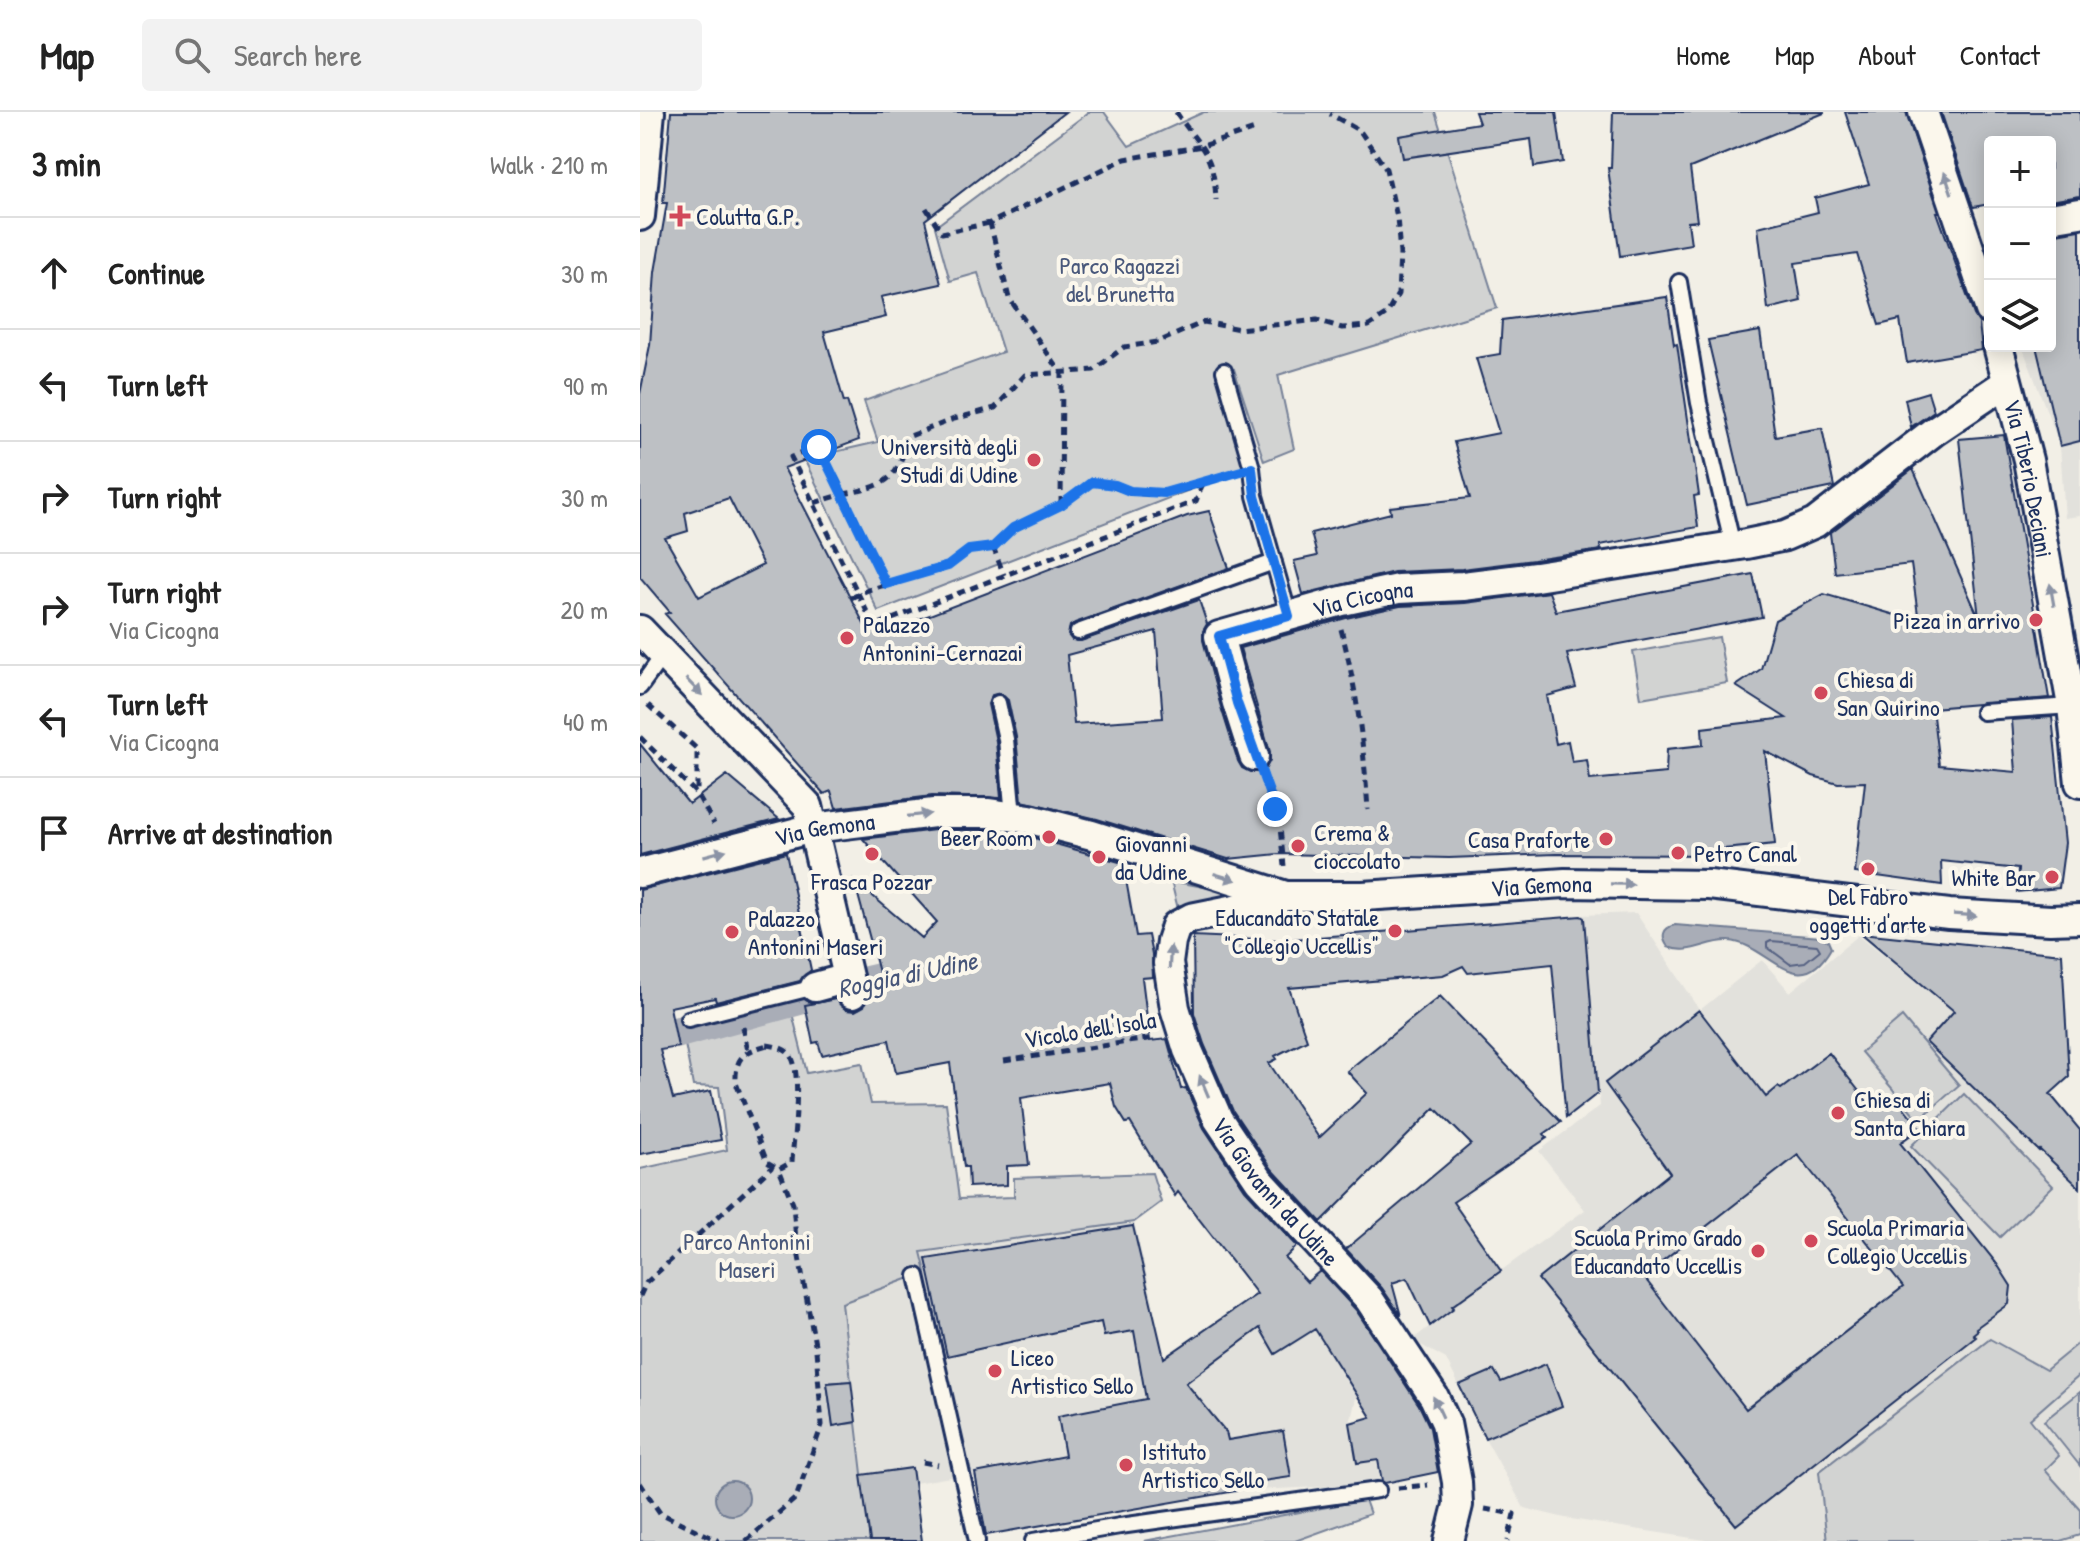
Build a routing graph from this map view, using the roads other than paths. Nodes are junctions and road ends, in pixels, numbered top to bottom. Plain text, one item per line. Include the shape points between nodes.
1 (650, 112) edge
2 (1923, 112) edge
3 (2080, 213) edge
4 (640, 216) edge
5 (2056, 217) edge
6 (1978, 229) edge
7 (1986, 280) edge
8 (1679, 282) dead end
9 (1999, 352) edge
10 (1224, 371) dead end
11 (2006, 383) junction
12 (1733, 546) junction
13 (1274, 562) junction
14 (1289, 616) junction
15 (640, 630) edge
16 (1078, 632) dead end
17 (663, 655) junction
18 (640, 687) edge
19 (998, 703) dead end
20 (2072, 706) junction
21 (1983, 712) dead end
22 (1254, 756) road end
23 (2080, 783) edge
24 (1013, 816) junction
25 (813, 828) junction
26 (640, 873) edge
27 (1286, 896) junction
28 (2080, 919) edge
29 (815, 987) joint
30 (688, 1019) dead end
31 (917, 1276) dead end
32 (1378, 1490) dead end
33 (977, 1541) edge
34 (1033, 1541) edge
35 (1449, 1541) edge

1 - 4 street
6 -> 2 street
3 - 5 street
6 - 7 street
8 - 12 lane via 1699,403
9 - 11 street, Via Tiberio Deciani
10 - 13 lane
11 - 12 street, Via Cicogna via 1815,523 1785,536
20 -> 11 street, Via Tiberio Deciani via 2028,460
12 - 14 street, Via Cicogna via 1536,577 1398,589
13 - 14 lane
13 - 16 lane
14 - 22 street, Via Cicogna via 1219,636
15 - 17 street
17 - 18 lane
17 -> 25 street via 808,806
19 - 24 lane
20 - 21 lane
20 - 23 street, Via Tiberio Deciani
25 -> 24 street, Via Gemona via 934,813
24 -> 27 street, Via Gemona
26 -> 25 street, Via Gemona
25 - 29 street via 850,986
27 -> 28 street, Via Gemona via 1565,883 1709,885 1949,914
35 -> 27 street, Via Giovanni da Udine via 1458,1505 1457,1482 1446,1423 1434,1397 1369,1299 1259,1180 1218,1119 1175,1008 1168,963 1176,926
29 - 30 lane
31 - 33 lane
32 - 34 lane

